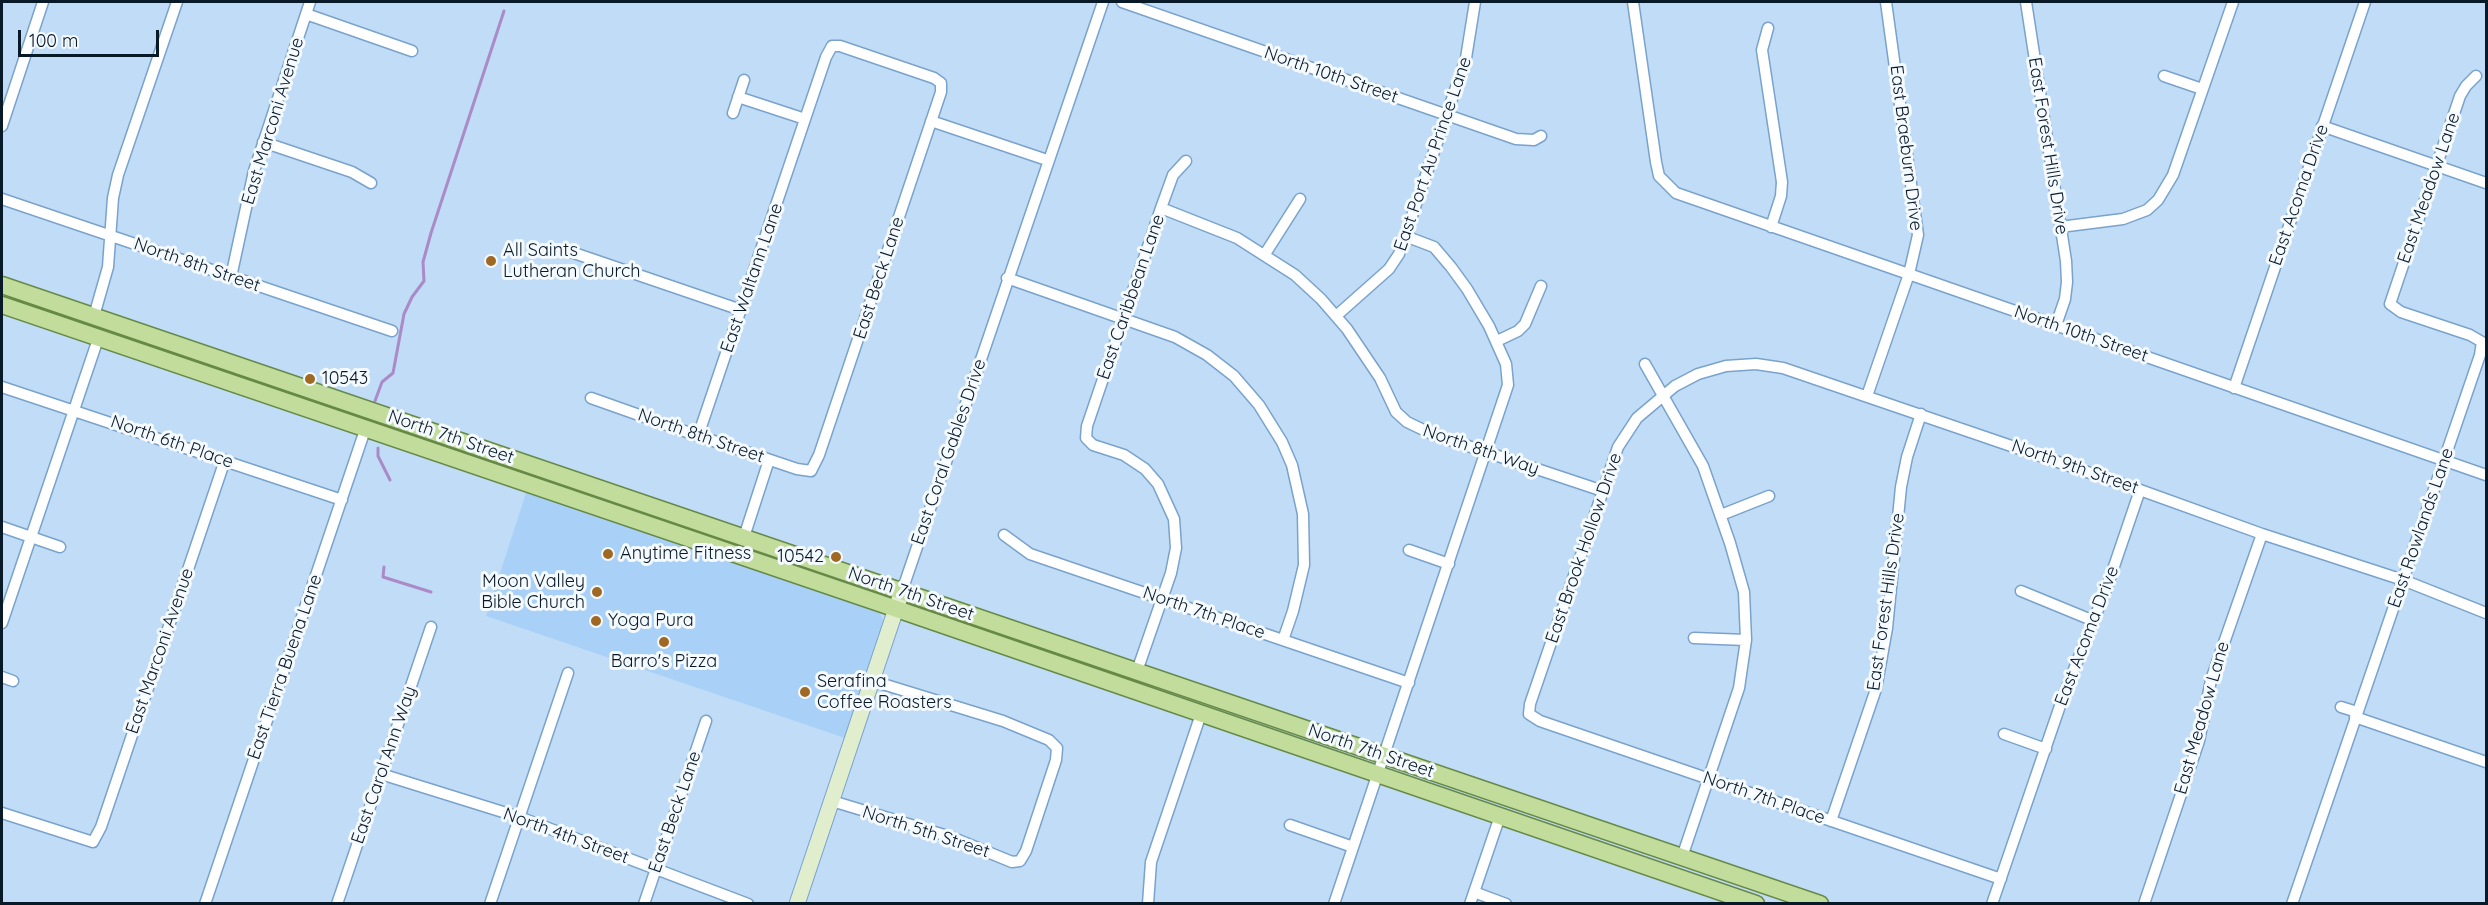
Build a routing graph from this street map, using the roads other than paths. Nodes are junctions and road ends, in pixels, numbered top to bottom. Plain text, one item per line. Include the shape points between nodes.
1 (44, 2) edge
2 (177, 2) edge
3 (310, 2) edge
4 (1102, 2) edge
5 (1122, 2) edge
6 (1475, 2) edge
7 (1633, 2) edge
8 (1886, 2) edge
9 (2026, 2) edge
10 (2232, 2) edge
11 (2365, 2) edge
12 (306, 14) junction
13 (1768, 28) dead end
14 (832, 46) joint
15 (412, 51) dead end
16 (2164, 76) dead end
17 (2476, 76) dead end
18 (744, 80) dead end
19 (2202, 89) junction
20 (738, 97) junction
21 (733, 113) dead end
22 (1447, 115) junction
23 (805, 119) junction
24 (931, 121) junction
25 (2, 126) edge
26 (2322, 126) junction
27 (1541, 136) dead end
28 (263, 142) junction
29 (1047, 160) junction
30 (1186, 161) dead end
31 (2437, 165) junction
32 (370, 183) dead end
33 (2487, 183) edge
34 (2, 199) edge
35 (1300, 199) dead end
36 (1161, 208) junction
37 (1771, 227) junction
38 (2060, 227) junction
39 (110, 235) junction
40 (1405, 236) junction
41 (571, 252) dead end
42 (1265, 254) junction
43 (1909, 274) junction
44 (231, 277) junction
45 (1007, 278) junction
46 (2, 285) edge
47 (1541, 286) dead end
48 (2, 305) edge
49 (741, 310) junction
50 (27, 314) junction
51 (94, 316) junction
52 (1336, 316) junction
53 (1124, 319) junction
54 (2056, 325) junction
55 (392, 331) dead end
56 (98, 339) junction
57 (1497, 342) junction
58 (2482, 342) joint
59 (133, 351) junction
60 (1645, 364) dead end
61 (2, 387) edge
62 (2234, 388) junction
63 (1662, 395) junction
64 (1867, 396) junction
65 (591, 398) dead end
66 (73, 410) junction
67 (384, 414) junction
68 (1921, 414) junction
69 (342, 422) junction
70 (365, 430) junction
71 (698, 436) junction
72 (397, 440) junction
73 (1487, 452) junction
74 (225, 460) junction
75 (769, 460) junction
76 (2445, 460) junction
77 (811, 471) joint
78 (2487, 475) edge
79 (2140, 490) junction
80 (1603, 491) junction
81 (1769, 496) dead end
82 (342, 500) junction
83 (1721, 515) junction
84 (2, 527) edge
85 (2262, 534) junction
86 (1004, 536) dead end
87 (31, 537) junction
88 (744, 537) junction
89 (60, 547) dead end
90 (1408, 550) dead end
91 (1449, 564) junction
92 (2403, 580) junction
93 (902, 591) junction
94 (2020, 591) dead end
95 (1162, 599) junction
96 (896, 608) junction
97 (2487, 613) edge
98 (2094, 621) junction
99 (2, 623) edge
100 (430, 627) dead end
101 (1694, 638) dead end
102 (1283, 640) junction
103 (1746, 640) junction
104 (1137, 670) junction
105 (568, 673) dead end
106 (2, 677) edge
107 (13, 681) dead end
108 (873, 681) junction
109 (1409, 683) junction
110 (2341, 707) dead end
111 (1202, 714) junction
112 (1529, 714) joint
113 (2356, 715) junction
114 (706, 721) dead end
115 (2004, 734) dead end
116 (2046, 749) junction
117 (1384, 756) junction
118 (2487, 762) edge
119 (381, 774) junction
120 (1378, 774) junction
121 (1710, 779) junction
122 (832, 801) junction
123 (2, 813) edge
124 (1500, 816) junction
125 (519, 818) junction
126 (1831, 821) junction
127 (1290, 825) dead end
128 (1353, 847) junction
129 (1682, 857) junction
130 (656, 869) junction
131 (2001, 879) junction
132 (1474, 892) junction
133 (205, 903) edge
134 (338, 903) edge
135 (490, 903) edge
136 (644, 903) edge
137 (748, 903) edge
138 (797, 903) edge
139 (1148, 903) edge
140 (1334, 903) edge
141 (1470, 903) edge
142 (1506, 903) edge
143 (1756, 903) edge
144 (1820, 903) edge
145 (1992, 903) edge
146 (2144, 903) edge
147 (2292, 903) edge

1 - 25 street
2 - 39 street via 118,175
3 - 12 street, East Marconi Avenue
4 - 29 street, East Coral Gables Drive
5 - 22 street, North 10th Street
6 - 22 street, East Port Au Prince Lane via 1466,58
7 - 37 street, North 10th Street via 1659,176 1676,193
8 - 43 street, East Braeburn Drive via 1918,235
9 - 38 street, East Forest Hills Drive
10 - 19 street
11 - 26 street, East Acoma Drive
12 - 15 street
12 - 28 street, East Marconi Avenue
13 - 37 street via 1762,50 1782,182
14 - 23 street, East Waltann Lane
14 - 24 street, East Beck Lane via 941,83
16 - 19 street
17 - 31 street, East Meadow Lane via 2460,96
18 - 20 street
19 - 38 street via 2173,175 2158,200 2147,210 2123,219
20 - 21 street
20 - 23 street
22 - 27 street, North 10th Street via 1516,139 1534,140
22 - 40 street, East Port Au Prince Lane
23 - 49 street, East Waltann Lane
24 - 29 street
24 - 77 street, East Beck Lane
26 - 31 street
26 - 62 street, East Acoma Drive
28 - 32 street via 352,172
28 - 44 street, East Marconi Avenue
29 - 45 street, East Coral Gables Drive
30 - 36 street, East Caribbean Lane via 1173,176
31 - 33 street
31 - 58 street, East Meadow Lane via 2390,304 2401,312
34 - 39 street, North 8th Street
35 - 42 street
36 - 42 street, North 8th Way via 1224,232
36 - 53 street, East Caribbean Lane
37 - 43 street, North 10th Street
38 - 54 street, East Forest Hills Drive via 2067,282
39 - 44 street, North 8th Street
39 - 51 street via 104,287
40 - 52 street, East Port Au Prince Lane via 1389,270
40 - 57 street via 1440,254 1467,290
41 - 49 street
42 - 52 street, North 8th Way via 1295,275
43 - 54 street, North 10th Street
43 - 64 street, East Braeburn Drive
44 - 55 street, North 8th Street
45 - 53 street
45 - 93 street, East Coral Gables Drive
46 - 51 main road, North 7th Street
47 - 57 street via 1525,324
48 - 50 main road, North 7th Street
49 - 71 street, East Waltann Lane
50 - 51 main road via 41,309 82,321
50 - 56 main road, North 7th Street
51 - 59 main road via 109,334
51 - 67 main road, North 7th Street
52 - 73 street, North 8th Way via 1364,353 1396,412 1407,422
53 - 95 street, East Caribbean Lane via 1086,438 1145,469 1167,499 1174,519 1176,548
53 - 102 street via 1175,337 1208,355 1234,376 1259,405 1282,442 1298,485 1305,534 1300,587
54 - 62 street, North 10th Street
56 - 59 main road, North 7th Street
56 - 66 street
57 - 73 street via 1506,364 1508,385
58 - 76 street, East Rowlands Lane
59 - 69 main road, North 7th Street
60 - 63 street
61 - 66 street, North 6th Place
62 - 76 street, North 10th Street
63 - 64 street, North 9th Street via 1698,375 1726,366 1756,364 1783,368
63 - 80 street, East Brook Hollow Drive via 1627,432
63 - 83 street via 1699,457
64 - 68 street, North 9th Street
65 - 71 street, North 8th Street
66 - 74 street, North 6th Place
66 - 87 street
67 - 69 main road
67 - 72 main road
67 - 88 main road, North 7th Street
68 - 79 street, North 9th Street
68 - 126 street, East Forest Hills Drive via 1901,487 1887,628 1876,688
69 - 70 main road, North 7th Street
70 - 72 main road, North 7th Street
70 - 82 street, East Tierra Buena Lane
71 - 75 street, North 8th Street
72 - 96 main road, North 7th Street
73 - 80 street, North 8th Way
73 - 91 street
74 - 82 street, North 6th Place
74 - 123 street, East Marconi Avenue via 93,842
75 - 77 street, North 8th Street
75 - 88 street
76 - 78 street, North 10th Street
76 - 92 street, East Rowlands Lane
79 - 85 street, North 9th Street
79 - 98 street, East Acoma Drive
80 - 112 street, East Brook Hollow Drive
81 - 83 street
82 - 133 street, East Tierra Buena Lane
83 - 103 street via 1744,592
84 - 87 street
85 - 92 street, North 9th Street
85 - 146 street, East Meadow Lane via 2211,680 2199,741
86 - 95 street, North 7th Place via 1030,554
87 - 89 street
87 - 99 street
88 - 93 main road, North 7th Street
90 - 91 street
91 - 109 street
92 - 97 street, North 9th Street
92 - 113 street, East Rowlands Lane
93 - 96 street, East Coral Gables Drive
93 - 104 main road, North 7th Street
94 - 98 street
95 - 102 street, North 7th Place
95 - 104 street
96 - 108 street, East Coral Gables Drive
96 - 111 main road, North 7th Street
98 - 116 street, East Acoma Drive
100 - 119 street, East Carol Ann Way
101 - 103 street
102 - 109 street, North 7th Place
103 - 121 street via 1739,688
104 - 117 main road, North 7th Street
105 - 125 street
106 - 107 street
108 - 122 street, East Coral Gables Drive
108 - 122 street, North 5th Street via 1003,721 1049,740 1057,748 1026,851 1020,861 1012,862 951,837
109 - 117 street
110 - 113 street
111 - 120 main road, North 7th Street
111 - 139 street via 1152,862
112 - 121 street, North 7th Place
113 - 118 street
113 - 147 street, East Rowlands Lane
114 - 130 street, East Beck Lane
115 - 116 street
116 - 131 street, East Acoma Drive
117 - 120 street
117 - 129 main road, North 7th Street
119 - 125 street, North 4th Street
119 - 134 street, East Carol Ann Way
120 - 124 main road, North 7th Street
120 - 128 street
121 - 126 street, North 7th Place
121 - 129 street
122 - 138 street, East Coral Gables Drive
124 - 132 street
124 - 143 main road, North 7th Street
125 - 130 street, North 4th Street
125 - 135 street
126 - 131 street, North 7th Place
127 - 128 street
128 - 140 street
129 - 144 main road, North 7th Street
130 - 136 street, East Beck Lane
130 - 137 street, North 4th Street
131 - 145 street, East Acoma Drive
132 - 141 street
132 - 142 street

